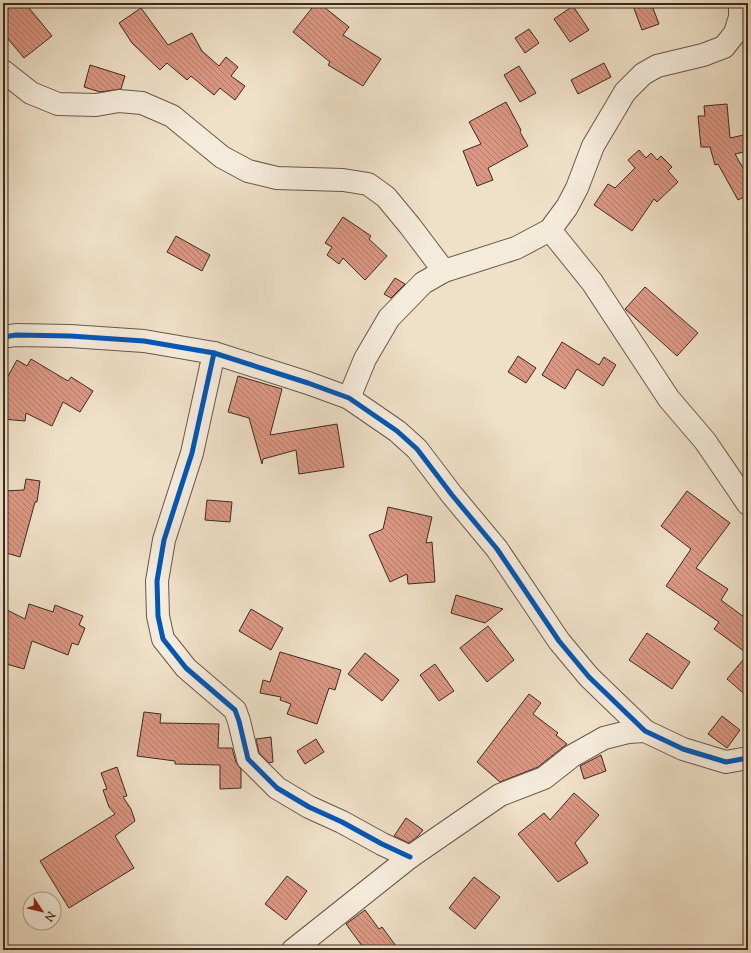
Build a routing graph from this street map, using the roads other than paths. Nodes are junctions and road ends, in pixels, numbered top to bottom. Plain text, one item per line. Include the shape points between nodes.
1 (740, 3) edge
2 (748, 44) edge
3 (724, 47) junction
4 (3, 71) edge
5 (550, 230) junction
6 (444, 271) junction
7 (3, 336) edge
8 (214, 353) junction
9 (349, 398) junction
10 (748, 504) edge
11 (645, 730) junction
12 (748, 758) edge
13 (410, 858) junction
14 (293, 950) edge

1 - 3 street via 740,17 735,34
2 - 3 street
3 - 5 street via 657,66 643,74 625,92 593,146 567,208
4 - 6 street via 31,93 58,104 96,105 119,101 142,103 172,116 222,157 248,171 277,178 343,180 368,184 386,197
5 - 6 street via 516,248
5 - 10 street via 592,282 669,400 705,441
6 - 9 street via 423,283 389,318 364,359
7 - 8 street via 70,336 144,341
8 - 9 street
8 - 13 street via 192,453 164,540 157,581 158,616 163,639 186,668 234,710 248,759 277,788
9 - 11 street via 397,431 417,449 497,550 559,641 589,677
11 - 12 street via 683,749 726,762
11 - 13 street via 604,738 572,756 544,778 500,795
13 - 14 street

